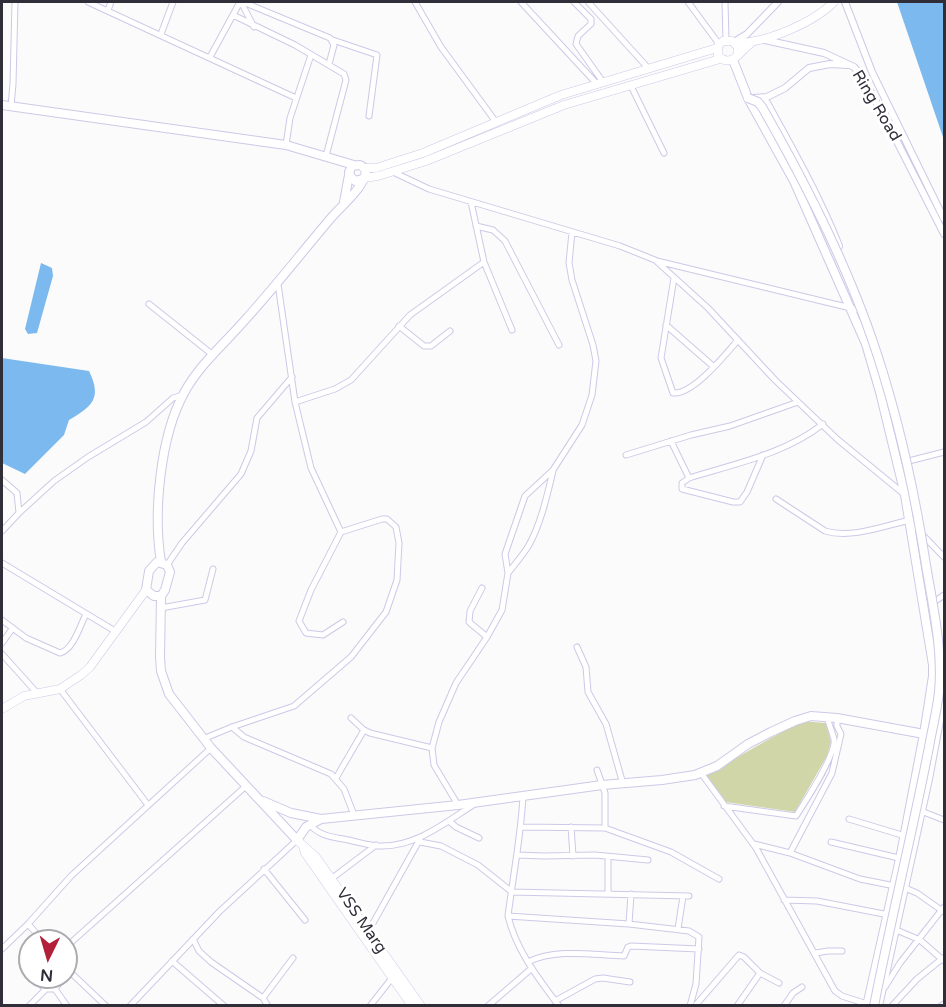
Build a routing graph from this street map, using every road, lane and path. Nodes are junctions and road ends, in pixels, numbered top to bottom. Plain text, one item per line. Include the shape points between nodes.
1 (15, 2) edge
2 (88, 2) edge
3 (111, 2) edge
4 (173, 2) edge
5 (241, 2) edge
6 (415, 2) edge
7 (521, 2) edge
8 (574, 2) edge
9 (687, 2) edge
10 (724, 2) edge
11 (778, 2) edge
12 (845, 2) edge
13 (590, 3) dead end
14 (833, 3) edge
15 (108, 10) junction
16 (233, 15) junction
17 (254, 27) junction
18 (161, 34) junction
19 (333, 40) junction
20 (757, 40) junction
21 (726, 44) junction
22 (311, 55) junction
23 (210, 57) junction
24 (735, 57) junction
25 (720, 59) junction
26 (329, 64) junction
27 (854, 67) junction
28 (649, 69) junction
29 (600, 83) junction
30 (631, 86) junction
31 (296, 98) junction
32 (748, 98) junction
33 (6, 105) edge
34 (369, 116) dead end
35 (496, 122) junction
36 (286, 144) junction
37 (664, 153) dead end
38 (326, 156) junction
39 (389, 167) junction
40 (351, 171) junction
41 (363, 175) junction
42 (471, 202) junction
43 (344, 203) junction
44 (945, 219) edge
45 (476, 226) junction
46 (572, 232) junction
47 (945, 234) edge
48 (655, 260) junction
49 (484, 261) junction
50 (674, 278) junction
51 (278, 284) junction
52 (149, 304) dead end
53 (852, 310) junction
54 (865, 312) junction
55 (399, 326) junction
56 (666, 326) junction
57 (512, 330) dead end
58 (450, 331) dead end
59 (738, 340) junction
60 (559, 345) dead end
61 (213, 356) junction
62 (714, 367) junction
63 (292, 377) junction
64 (183, 395) junction
65 (295, 402) junction
66 (798, 402) junction
67 (823, 424) junction
68 (671, 441) junction
69 (945, 452) edge
70 (626, 454) dead end
71 (763, 455) junction
72 (908, 461) junction
73 (897, 464) junction
74 (553, 470) junction
75 (689, 478) junction
76 (2, 480) edge
77 (905, 495) junction
78 (776, 499) dead end
79 (19, 513) junction
80 (910, 522) junction
81 (2, 531) edge
82 (341, 532) junction
83 (925, 537) junction
84 (945, 557) edge
85 (2, 563) edge
86 (164, 564) junction
87 (213, 568) dead end
88 (508, 573) junction
89 (482, 588) dead end
90 (146, 590) junction
91 (161, 596) junction
92 (945, 596) edge
93 (936, 602) junction
94 (924, 607) junction
95 (161, 608) junction
96 (86, 614) junction
97 (2, 620) edge
98 (343, 622) dead end
99 (12, 629) junction
100 (116, 631) junction
101 (487, 637) junction
102 (2, 643) edge
103 (577, 647) dead end
104 (2, 654) edge
105 (944, 664) edge
106 (933, 676) junction
107 (60, 689) junction
108 (37, 693) junction
109 (944, 695) edge
110 (2, 709) edge
111 (827, 716) junction
112 (351, 718) dead end
113 (837, 718) junction
114 (232, 727) junction
115 (364, 730) junction
116 (924, 734) junction
117 (940, 735) edge
118 (203, 739) junction
119 (211, 748) junction
120 (432, 748) junction
121 (597, 770) dead end
122 (698, 774) junction
123 (336, 778) junction
124 (623, 784) junction
125 (602, 785) junction
126 (246, 786) junction
127 (523, 796) junction
128 (260, 800) junction
129 (481, 802) junction
130 (148, 805) junction
131 (458, 805) junction
132 (724, 806) junction
133 (909, 807) junction
134 (921, 812) junction
135 (354, 814) junction
136 (321, 819) junction
137 (849, 819) dead end
138 (945, 820) edge
139 (449, 821) junction
140 (310, 825) junction
141 (521, 827) junction
142 (571, 827) junction
143 (604, 828) junction
144 (904, 836) junction
145 (479, 838) dead end
146 (915, 838) junction
147 (420, 839) junction
148 (831, 842) dead end
149 (300, 843) junction
150 (753, 844) junction
151 (376, 845) junction
152 (790, 854) junction
153 (517, 855) junction
154 (573, 856) junction
155 (608, 856) junction
156 (900, 859) junction
157 (648, 860) dead end
158 (910, 861) junction
159 (264, 869) junction
160 (331, 879) junction
161 (718, 879) dead end
162 (893, 886) junction
163 (904, 888) junction
164 (512, 892) junction
165 (608, 894) junction
166 (631, 894) junction
167 (784, 900) junction
168 (944, 910) edge
169 (886, 914) junction
170 (508, 916) junction
171 (897, 916) junction
172 (305, 920) dead end
173 (28, 924) junction
174 (629, 924) junction
175 (883, 926) junction
176 (32, 929) edge
177 (678, 929) junction
178 (894, 929) junction
179 (368, 932) junction
180 (78, 936) edge
181 (193, 939) junction
182 (920, 940) junction
183 (2, 949) edge
184 (699, 949) junction
185 (842, 951) dead end
186 (816, 953) junction
187 (293, 958) dead end
188 (944, 959) edge
189 (172, 961) junction
190 (528, 962) junction
191 (532, 968) junction
192 (760, 973) junction
193 (392, 978) junction
194 (78, 979) edge
195 (630, 982) dead end
196 (779, 983) dead end
197 (802, 987) dead end
198 (46, 989) edge
199 (55, 989) edge
200 (263, 998) junction
201 (873, 1002) edge
202 (557, 1003) edge
203 (29, 1005) edge
204 (67, 1005) edge
205 (106, 1005) edge
206 (130, 1005) edge
207 (224, 1005) edge
208 (268, 1005) edge
209 (370, 1005) edge
210 (412, 1005) edge
211 (421, 1005) edge
212 (488, 1005) edge
213 (692, 1005) edge
214 (737, 1005) edge
215 (784, 1005) edge
216 (892, 1005) edge

1 - 33 street via 13,84
2 - 15 street
3 - 15 street
4 - 18 street
5 - 16 street
5 - 17 street
5 - 19 street
6 - 35 street via 441,48
7 - 29 street
8 - 29 street via 591,19 576,44
9 - 21 street
10 - 21 street
11 - 21 street via 747,34
12 - 44 street, Ring Road via 872,72
13 - 28 street
14 - 20 main road via 810,20
15 - 18 street
16 - 17 street
16 - 23 street
17 - 22 street
18 - 23 street
19 - 26 street
19 - 34 street via 377,55
20 - 21 main road
20 - 24 main road
20 - 27 street, Ring Road via 824,53
21 - 24 main road via 738,47
21 - 25 main road via 717,54
21 - 28 main road
22 - 26 street
22 - 31 street
23 - 31 street
24 - 25 main road via 726,62
24 - 32 main road
25 - 30 main road
26 - 38 street via 346,80
27 - 32 street via 830,64 809,68 767,97
27 - 47 street, Ring Road
28 - 29 main road
29 - 35 main road
30 - 37 street
30 - 39 main road via 564,105 426,161
31 - 36 street
32 - 53 main road via 795,181
32 - 54 main road via 766,103 795,153 823,208
32 - 201 main road, bridge via 762,107 812,199 871,337 911,485 934,615 939,692 925,774
33 - 36 main road
35 - 39 main road
36 - 38 main road
38 - 40 main road
39 - 41 main road
39 - 42 street via 429,189
40 - 41 main road via 355,181
40 - 41 main road via 360,165
40 - 43 main road
41 - 43 main road via 354,194
42 - 45 street
42 - 46 street
43 - 51 main road
45 - 49 street
45 - 60 street via 493,230 505,241
46 - 48 street
46 - 74 street via 570,272 596,361 592,395 582,425
48 - 50 street
48 - 53 street
49 - 55 street
49 - 57 street
50 - 56 street
50 - 59 street
51 - 61 main road
51 - 63 street
52 - 61 street
53 - 54 street
53 - 73 main road via 878,382
54 - 72 main road via 891,387
55 - 58 street via 424,346 431,346
55 - 65 street via 351,380
56 - 62 street
56 - 62 street via 661,358 673,393 687,391
59 - 62 street
59 - 66 street
61 - 64 main road
63 - 65 street
63 - 86 street via 257,418 251,451 241,474
64 - 79 street via 172,398 146,422 54,481
64 - 86 main road via 165,441 158,530
65 - 82 street via 311,468
66 - 67 street
66 - 68 street
67 - 71 street via 806,438
67 - 77 street
68 - 70 street
68 - 75 street
69 - 72 street
71 - 75 street
71 - 75 street via 740,502 682,489 682,483
72 - 73 street
72 - 83 main road
73 - 77 main road
74 - 88 street via 531,539
74 - 88 street via 525,496 505,554
76 - 79 street via 17,493
77 - 80 main road
78 - 80 street via 832,534
79 - 81 street
80 - 83 street
80 - 94 main road
82 - 98 street via 299,621 306,633 323,635
82 - 114 street via 382,519 396,527 397,580 386,612 351,657 294,706
83 - 84 street
83 - 93 main road
85 - 96 street
86 - 90 main road via 156,562 148,571
86 - 91 main road via 171,576
87 - 95 street via 205,600
88 - 101 street via 502,610
89 - 101 street via 469,622
90 - 91 main road
90 - 100 main road
91 - 95 main road
92 - 93 street
93 - 94 street
93 - 105 main road
94 - 106 main road
95 - 118 main road via 160,657 165,685
96 - 99 street via 64,652 45,647
96 - 100 street
97 - 99 street
99 - 102 street
100 - 107 main road via 90,667
101 - 120 street via 456,683
103 - 124 street via 586,667 588,692 606,724
104 - 108 street
105 - 109 main road
106 - 109 street
106 - 116 main road
107 - 108 main road
107 - 130 street
108 - 110 main road
109 - 117 main road
111 - 113 main road
111 - 122 main road via 795,721
111 - 132 street via 834,740 830,755 796,816
112 - 115 street
113 - 116 main road
113 - 152 street via 841,734 835,766
114 - 118 street
114 - 123 street via 244,737
115 - 120 street
115 - 123 street
116 - 117 street
116 - 133 main road
117 - 134 main road
118 - 119 main road
119 - 126 main road
119 - 130 street
120 - 131 street via 434,765
121 - 125 street
122 - 124 main road
122 - 132 street
123 - 135 street
124 - 125 main road
125 - 127 main road
125 - 143 street
126 - 128 main road
126 - 180 street
127 - 129 main road
127 - 141 street
128 - 136 main road via 291,813
128 - 149 main road
129 - 131 main road
129 - 139 street
130 - 173 street via 71,876
131 - 135 main road
132 - 150 street
133 - 134 street
133 - 144 main road
134 - 138 street
134 - 146 main road
135 - 136 main road
136 - 140 main road
137 - 144 street
139 - 145 street
139 - 147 street
140 - 149 main road
140 - 151 street via 332,838
141 - 142 street
141 - 153 street
142 - 143 street
142 - 154 street
143 - 161 street via 671,852
144 - 146 street
144 - 156 main road
146 - 158 main road
147 - 151 street
147 - 164 street via 478,865
147 - 179 street
148 - 156 street
149 - 159 street
149 - 160 main road, VSS Marg
149 - 193 main road
150 - 152 street
150 - 167 street
151 - 160 street
152 - 162 street via 860,879
153 - 154 street
153 - 164 street
154 - 155 street
155 - 157 street
155 - 165 street
156 - 158 street
156 - 162 main road
158 - 163 main road
159 - 172 street
159 - 181 street
160 - 179 main road, VSS Marg
162 - 163 street
162 - 169 main road
163 - 168 street
163 - 171 main road
164 - 165 street
164 - 170 street
165 - 166 street
166 - 174 street
166 - 177 street via 686,896
167 - 169 street via 817,901
167 - 186 street
168 - 182 street
169 - 171 street
169 - 175 main road
170 - 174 street
170 - 190 street
171 - 178 main road
173 - 176 street
173 - 183 street
174 - 177 street
175 - 178 street
175 - 201 main road
177 - 184 street via 699,937
178 - 182 street
178 - 201 main road
179 - 211 main road, VSS Marg
181 - 189 street
181 - 200 street via 211,962
182 - 188 street
182 - 201 street via 886,983 883,997
184 - 190 street via 631,946 624,956 540,955
184 - 213 street
185 - 186 street
186 - 201 street via 838,994
187 - 200 street
188 - 216 street
189 - 206 street
189 - 207 street
190 - 191 street
191 - 202 street
191 - 212 street
192 - 196 street
192 - 213 street via 744,957 736,956
192 - 214 street
193 - 209 street
193 - 210 main road
194 - 205 street
195 - 202 street via 595,979
197 - 215 street
198 - 203 street
199 - 204 street
200 - 208 street

